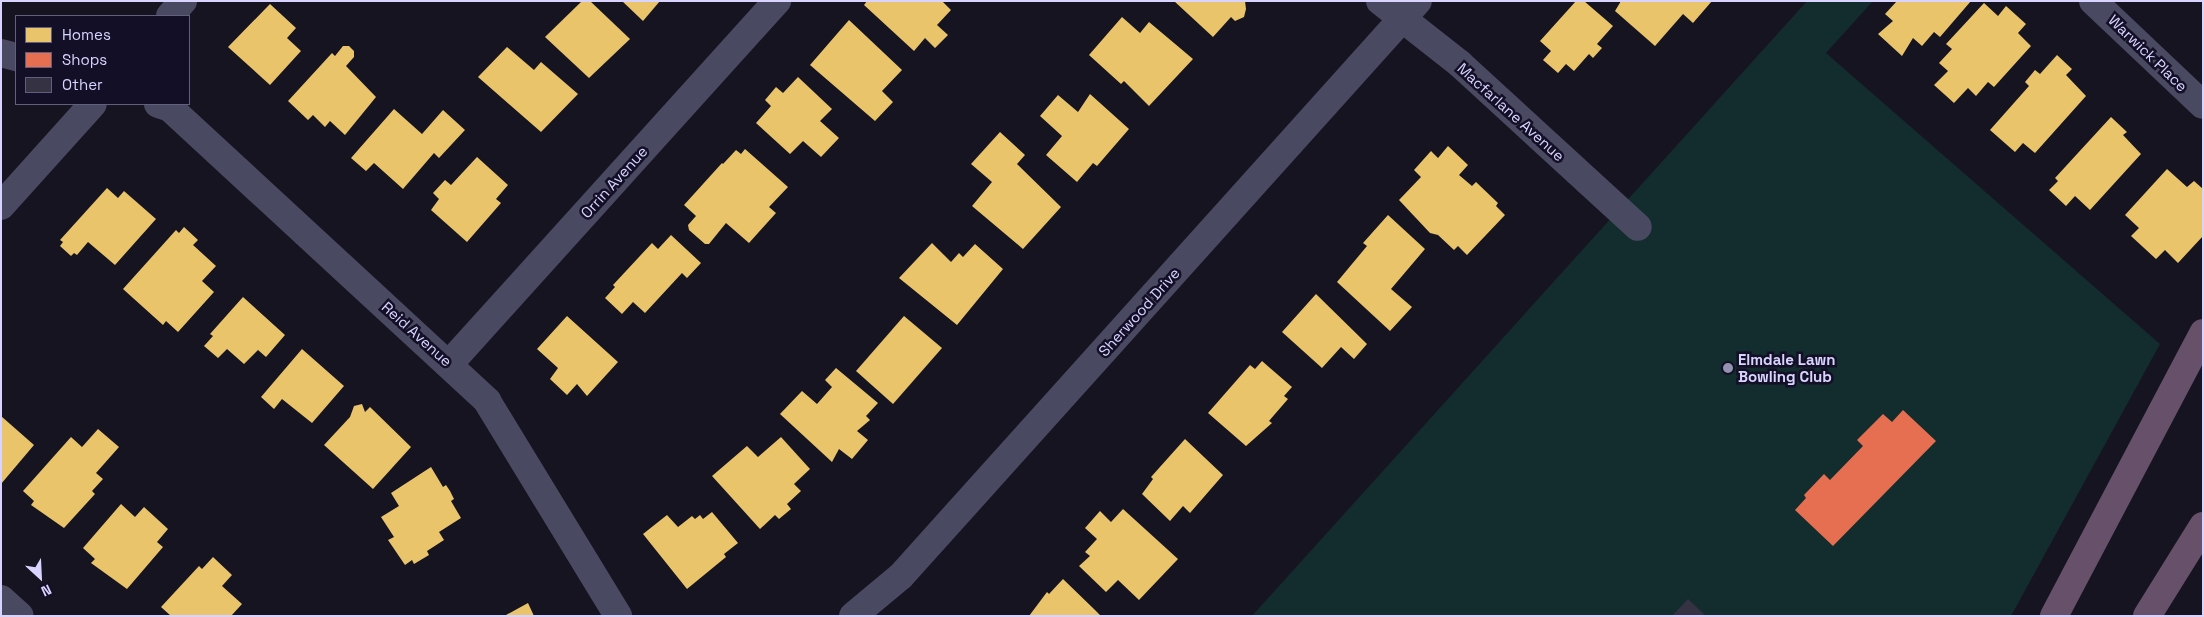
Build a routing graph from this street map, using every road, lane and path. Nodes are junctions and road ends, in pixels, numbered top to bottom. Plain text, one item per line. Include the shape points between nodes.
1 (183, 1) edge
2 (777, 1) edge
3 (1380, 1) edge
4 (2094, 1) edge
5 (1410, 11) edge
6 (171, 15) edge
7 (1, 53) edge
8 (15, 57) edge
9 (92, 105) edge
10 (161, 105) edge
11 (2203, 105) edge
12 (1, 206) edge
13 (1638, 227) dead end
14 (2203, 333) edge
15 (450, 363) junction
16 (2203, 526) edge
17 (1, 599) edge
18 (20, 616) edge
19 (618, 616) edge
20 (853, 616) edge
21 (2054, 616) edge
22 (2147, 616) edge

1 - 6 street
2 - 15 street, Orrin Avenue
3 - 5 street, Macfarlane Avenue
4 - 11 street, Warwick Place
5 - 13 street, Macfarlane Avenue via 1460,64
5 - 20 street, Sherwood Drive via 901,576
7 - 8 street
9 - 12 street
10 - 15 street, Reid Avenue via 170,108
14 - 21 highway
15 - 19 street, Reid Avenue via 487,401
16 - 22 highway
17 - 18 street

